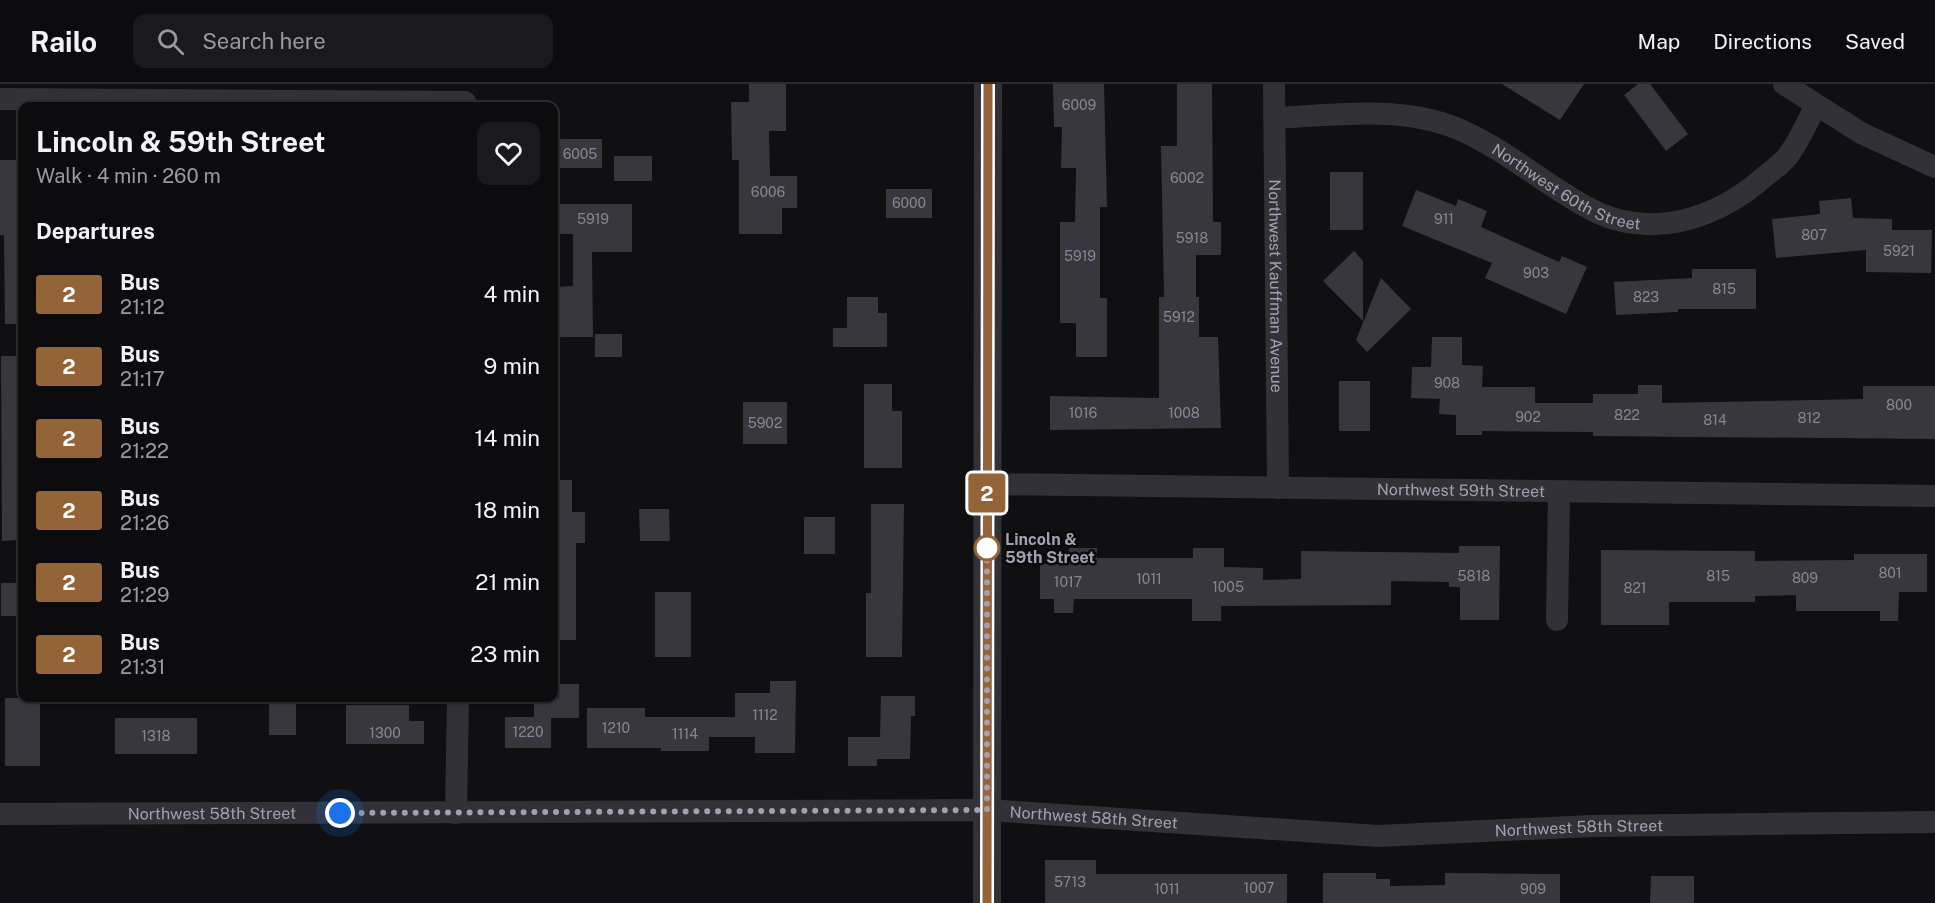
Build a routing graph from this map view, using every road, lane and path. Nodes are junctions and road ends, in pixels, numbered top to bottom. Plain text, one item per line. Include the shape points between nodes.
1 (988, 84) edge
2 (1274, 84) edge
3 (1784, 84) edge
4 (465, 98) edge
5 (0, 99) edge
6 (1816, 105) junction
7 (1274, 118) junction
8 (1935, 167) edge
9 (987, 484) junction
10 (1278, 488) junction
11 (1559, 492) junction
12 (1935, 496) edge
13 (1557, 620) dead end
14 (458, 702) edge
15 (987, 810) junction
16 (456, 813) junction
17 (0, 814) edge
18 (1935, 822) edge
19 (987, 903) edge

1 - 9 street
2 - 7 street, Northwest Kauffman Avenue
3 - 6 street
4 - 5 street
6 - 7 street, Northwest 60th Street via 1789,155 1746,193 1705,216 1658,226 1627,223 1596,212 1467,132 1413,116
6 - 8 street via 1861,133
7 - 10 street, Northwest Kauffman Avenue
9 - 10 street, Northwest 59th Street
9 - 15 street
10 - 11 street, Northwest 59th Street
11 - 12 street, Northwest 59th Street
11 - 13 street
14 - 16 street
15 - 16 street, Northwest 58th Street
15 - 18 street, Northwest 58th Street via 1378,836 1592,826
15 - 19 street
16 - 17 street, Northwest 58th Street

